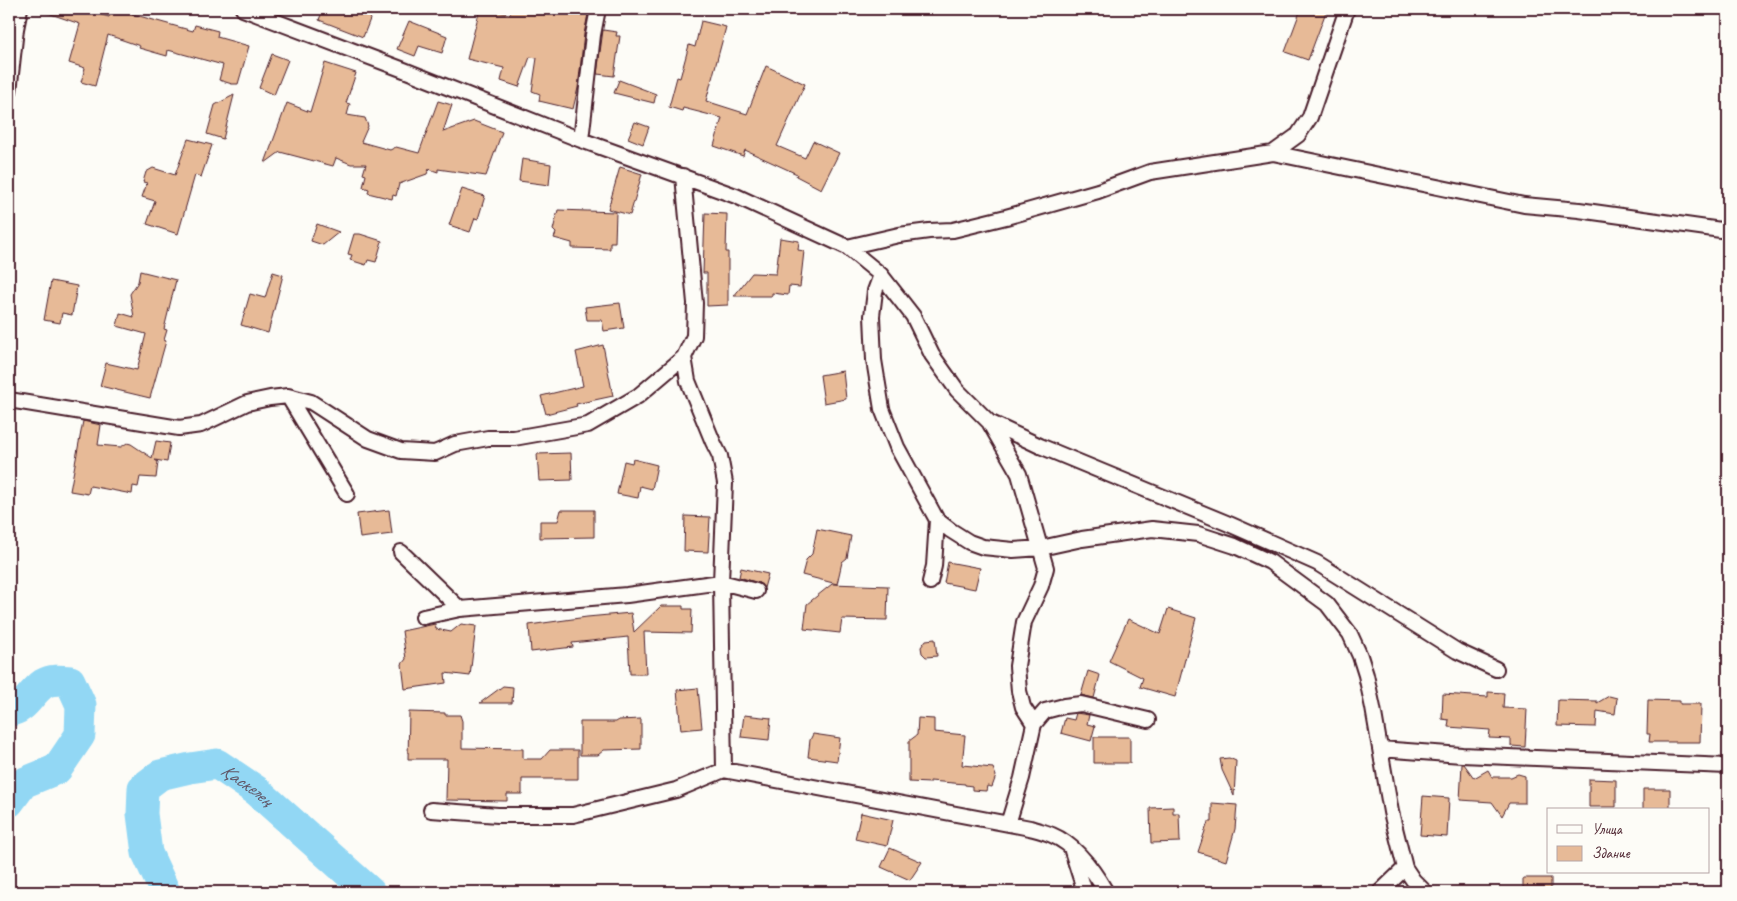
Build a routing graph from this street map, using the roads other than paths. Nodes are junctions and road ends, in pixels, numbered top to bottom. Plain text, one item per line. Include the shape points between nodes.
1 (20, 9) edge
2 (243, 9) edge
3 (598, 9) edge
4 (1348, 9) edge
5 (9, 92) edge
6 (581, 140) junction
7 (1273, 153) junction
8 (683, 176) junction
9 (1728, 231) edge
10 (847, 247) junction
11 (881, 275) junction
12 (684, 357) junction
13 (288, 396) junction
14 (9, 400) edge
15 (989, 422) junction
16 (347, 494) dead end
17 (938, 520) junction
18 (1041, 548) junction
19 (401, 552) dead end
20 (720, 582) junction
21 (930, 582) dead end
22 (756, 591) dead end
23 (460, 609) junction
24 (423, 616) dead end
25 (1496, 669) dead end
26 (1148, 720) dead end
27 (1034, 724) junction
28 (1380, 749) junction
29 (1728, 766) edge
30 (724, 770) junction
31 (431, 810) dead end
32 (1008, 824) junction
33 (1071, 848) junction
34 (1405, 868) junction
35 (1085, 892) edge
36 (1106, 892) edge
37 (1380, 892) edge
38 (1425, 892) edge

1 - 5 street
2 - 6 street
3 - 6 street
4 - 7 street via 1310,117 1298,135
6 - 8 street
7 - 9 street via 1524,205
7 - 10 street via 1150,172 1098,191 1006,217 952,230 899,235
8 - 10 street via 736,196
8 - 12 street via 695,303 694,336
10 - 11 street
11 - 15 street via 913,316 932,356 957,390
11 - 17 street via 872,316 874,360 882,409 897,447
12 - 13 street via 638,396 588,425 514,438 480,439 455,444 435,453 401,451 368,439 311,402
12 - 20 street via 688,381 720,456 725,483
13 - 14 street via 247,403 201,425 179,428
13 - 16 street
15 - 18 street via 1019,474
15 - 25 street via 1317,563 1458,651
17 - 18 street via 969,542 983,547
17 - 21 street
18 - 27 street via 1046,568 1024,622 1017,666 1023,707
18 - 28 street via 1152,529 1198,534 1270,562 1327,604 1350,634 1366,675
19 - 23 street
20 - 22 street
20 - 23 street via 627,595
20 - 30 street
23 - 24 street
26 - 27 street via 1081,704 1045,711
27 - 32 street
28 - 29 street
28 - 34 street via 1390,812
30 - 31 street via 676,790 573,815 498,815
30 - 32 street
32 - 33 street via 1054,836
33 - 35 street
33 - 36 street via 1097,875
34 - 37 street
34 - 38 street

